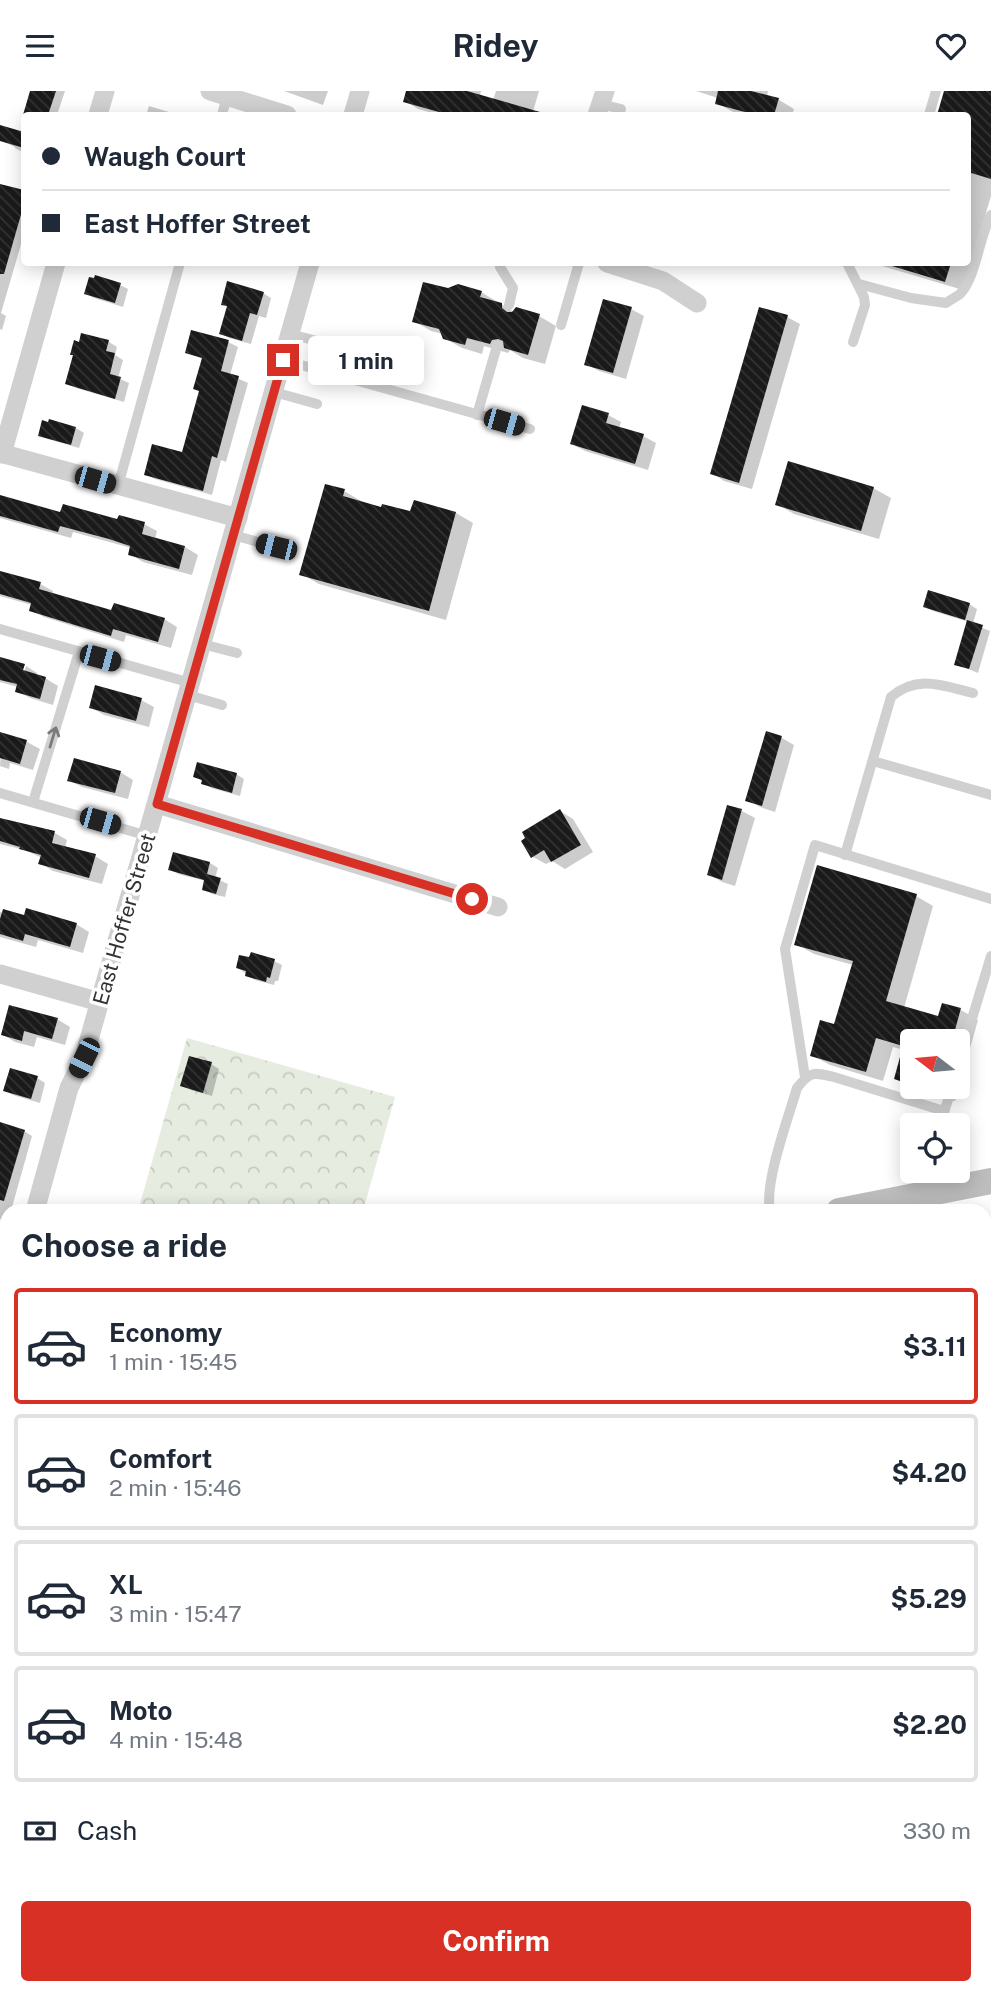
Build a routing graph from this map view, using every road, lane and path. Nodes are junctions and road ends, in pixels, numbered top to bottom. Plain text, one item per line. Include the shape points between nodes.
1 (104, 91) edge
2 (360, 91) edge
3 (936, 91) edge
4 (222, 99) edge
5 (601, 103) edge
6 (621, 109) dead end
7 (99, 112) edge
8 (275, 112) edge
9 (354, 112) edge
10 (930, 112) edge
11 (991, 215) edge
12 (55, 266) edge
13 (179, 266) edge
14 (309, 266) edge
15 (500, 266) edge
16 (578, 266) edge
17 (616, 266) edge
18 (848, 266) edge
19 (859, 284) junction
20 (697, 303) dead end
21 (509, 305) dead end
22 (561, 325) dead end
23 (290, 334) junction
24 (853, 342) dead end
25 (332, 345) dead end
26 (496, 346) dead end
27 (283, 360) junction
28 (274, 392) junction
29 (317, 404) dead end
30 (477, 415) junction
31 (530, 429) dead end
32 (1, 454) edge
33 (118, 487) junction
34 (235, 527) junction
35 (276, 547) dead end
36 (0, 629) edge
37 (202, 644) junction
38 (79, 652) junction
39 (237, 653) dead end
40 (189, 689) junction
41 (973, 693) dead end
42 (222, 705) dead end
43 (873, 761) junction
44 (0, 793) edge
45 (991, 796) edge
46 (33, 802) junction
47 (157, 804) junction
48 (148, 836) junction
49 (845, 855) junction
50 (991, 899) edge
51 (498, 907) dead end
52 (991, 956) edge
53 (0, 974) edge
54 (100, 1002) junction
55 (969, 1029) edge
56 (805, 1077) junction
57 (948, 1099) edge
58 (944, 1111) joint
59 (991, 1181) edge
60 (970, 1182) edge
61 (923, 1183) edge
62 (37, 1204) edge
63 (768, 1204) edge
64 (860, 1204) edge

1 - 7 street
2 - 9 street
3 - 10 lane
4 - 8 street
5 - 6 lane
11 - 19 lane via 968,282 946,303
12 - 32 street
13 - 33 lane
14 - 23 street, East Hoffer Street
15 - 21 lane via 513,288
16 - 22 lane
17 - 20 street via 663,281
18 - 19 lane
19 - 24 lane via 865,305
23 - 25 lane
23 - 27 street, East Hoffer Street
26 - 30 lane
27 - 28 street, East Hoffer Street
27 - 30 lane
28 - 29 lane
28 - 34 street, East Hoffer Street
30 - 31 lane
32 - 33 street
33 - 34 street
34 - 35 lane
34 - 37 street, East Hoffer Street
36 - 38 lane
37 - 39 lane
37 - 40 street, East Hoffer Street
38 - 40 lane
46 -> 38 lane
40 - 42 lane
40 - 47 street, East Hoffer Street
41 - 43 lane via 936,683 901,688 891,697
43 - 45 lane
43 - 49 lane
44 - 46 lane
46 - 48 lane
47 - 48 street, East Hoffer Street
47 - 51 street
48 - 54 street, East Hoffer Street
49 - 50 lane
49 - 56 lane via 815,845 785,949
52 - 55 lane
53 - 54 street
54 - 62 street, East Hoffer Street via 84,1058 69,1088
56 - 58 lane via 816,1073 834,1077
56 - 63 lane via 797,1088
57 - 58 lane
59 - 60 main road
61 - 64 main road

